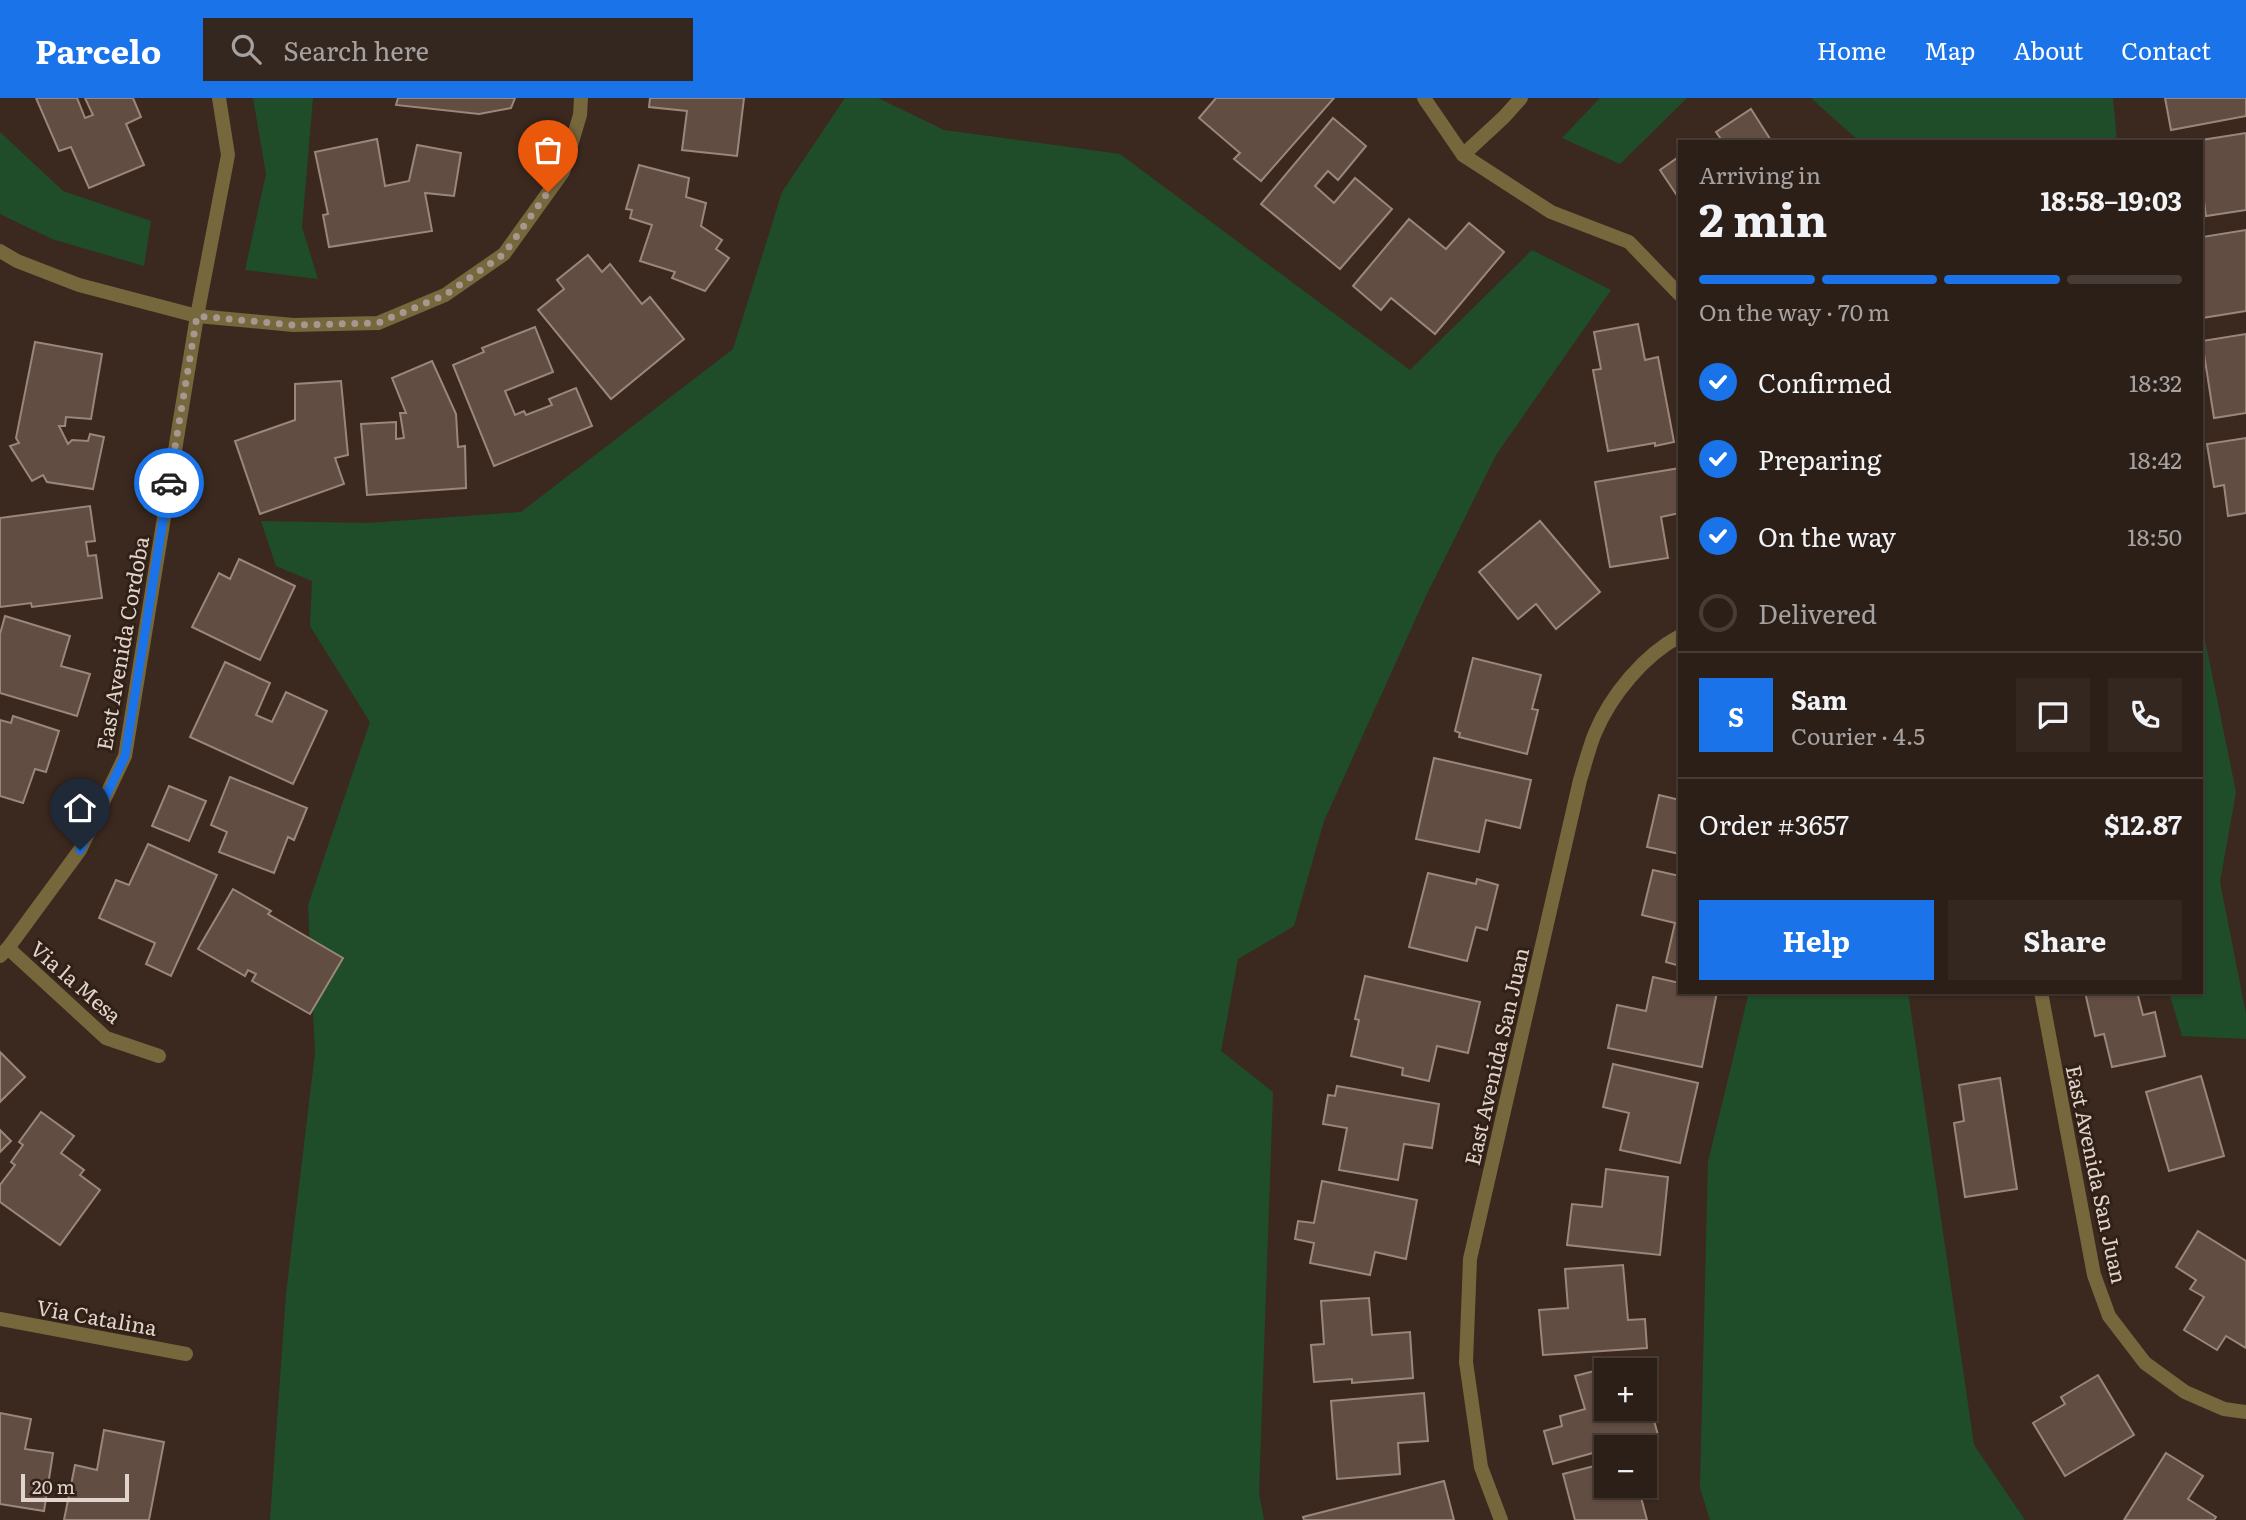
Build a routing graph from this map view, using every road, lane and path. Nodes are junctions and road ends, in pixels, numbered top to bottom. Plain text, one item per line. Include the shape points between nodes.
1 (219, 98) edge
2 (581, 98) edge
3 (1424, 98) edge
4 (1521, 98) edge
5 (1463, 155) junction
6 (0, 251) edge
7 (1678, 293) edge
8 (197, 316) junction
9 (1678, 637) edge
10 (4, 952) edge
11 (2041, 994) edge
12 (159, 1056) dead end
13 (0, 1320) edge
14 (186, 1354) dead end
15 (2246, 1412) edge
16 (1501, 1520) edge

1 - 8 street, East Avenida Cordoba via 228,155
2 - 8 street via 563,172 504,254 445,295 378,323 293,325
3 - 5 street
4 - 5 street
5 - 7 street via 1551,212 1629,242
6 - 8 street via 79,285
8 - 10 street, East Avenida Cordoba via 125,756 80,850
9 - 16 street, East Avenida San Juan via 1647,660 1612,700 1595,733 1580,780 1471,1258 1466,1362 1481,1467
10 - 12 street, Via la Mesa via 106,1038
11 - 15 street, East Avenida San Juan via 2094,1275 2109,1316 2145,1363 2185,1392 2224,1409
13 - 14 street, Via Catalina

